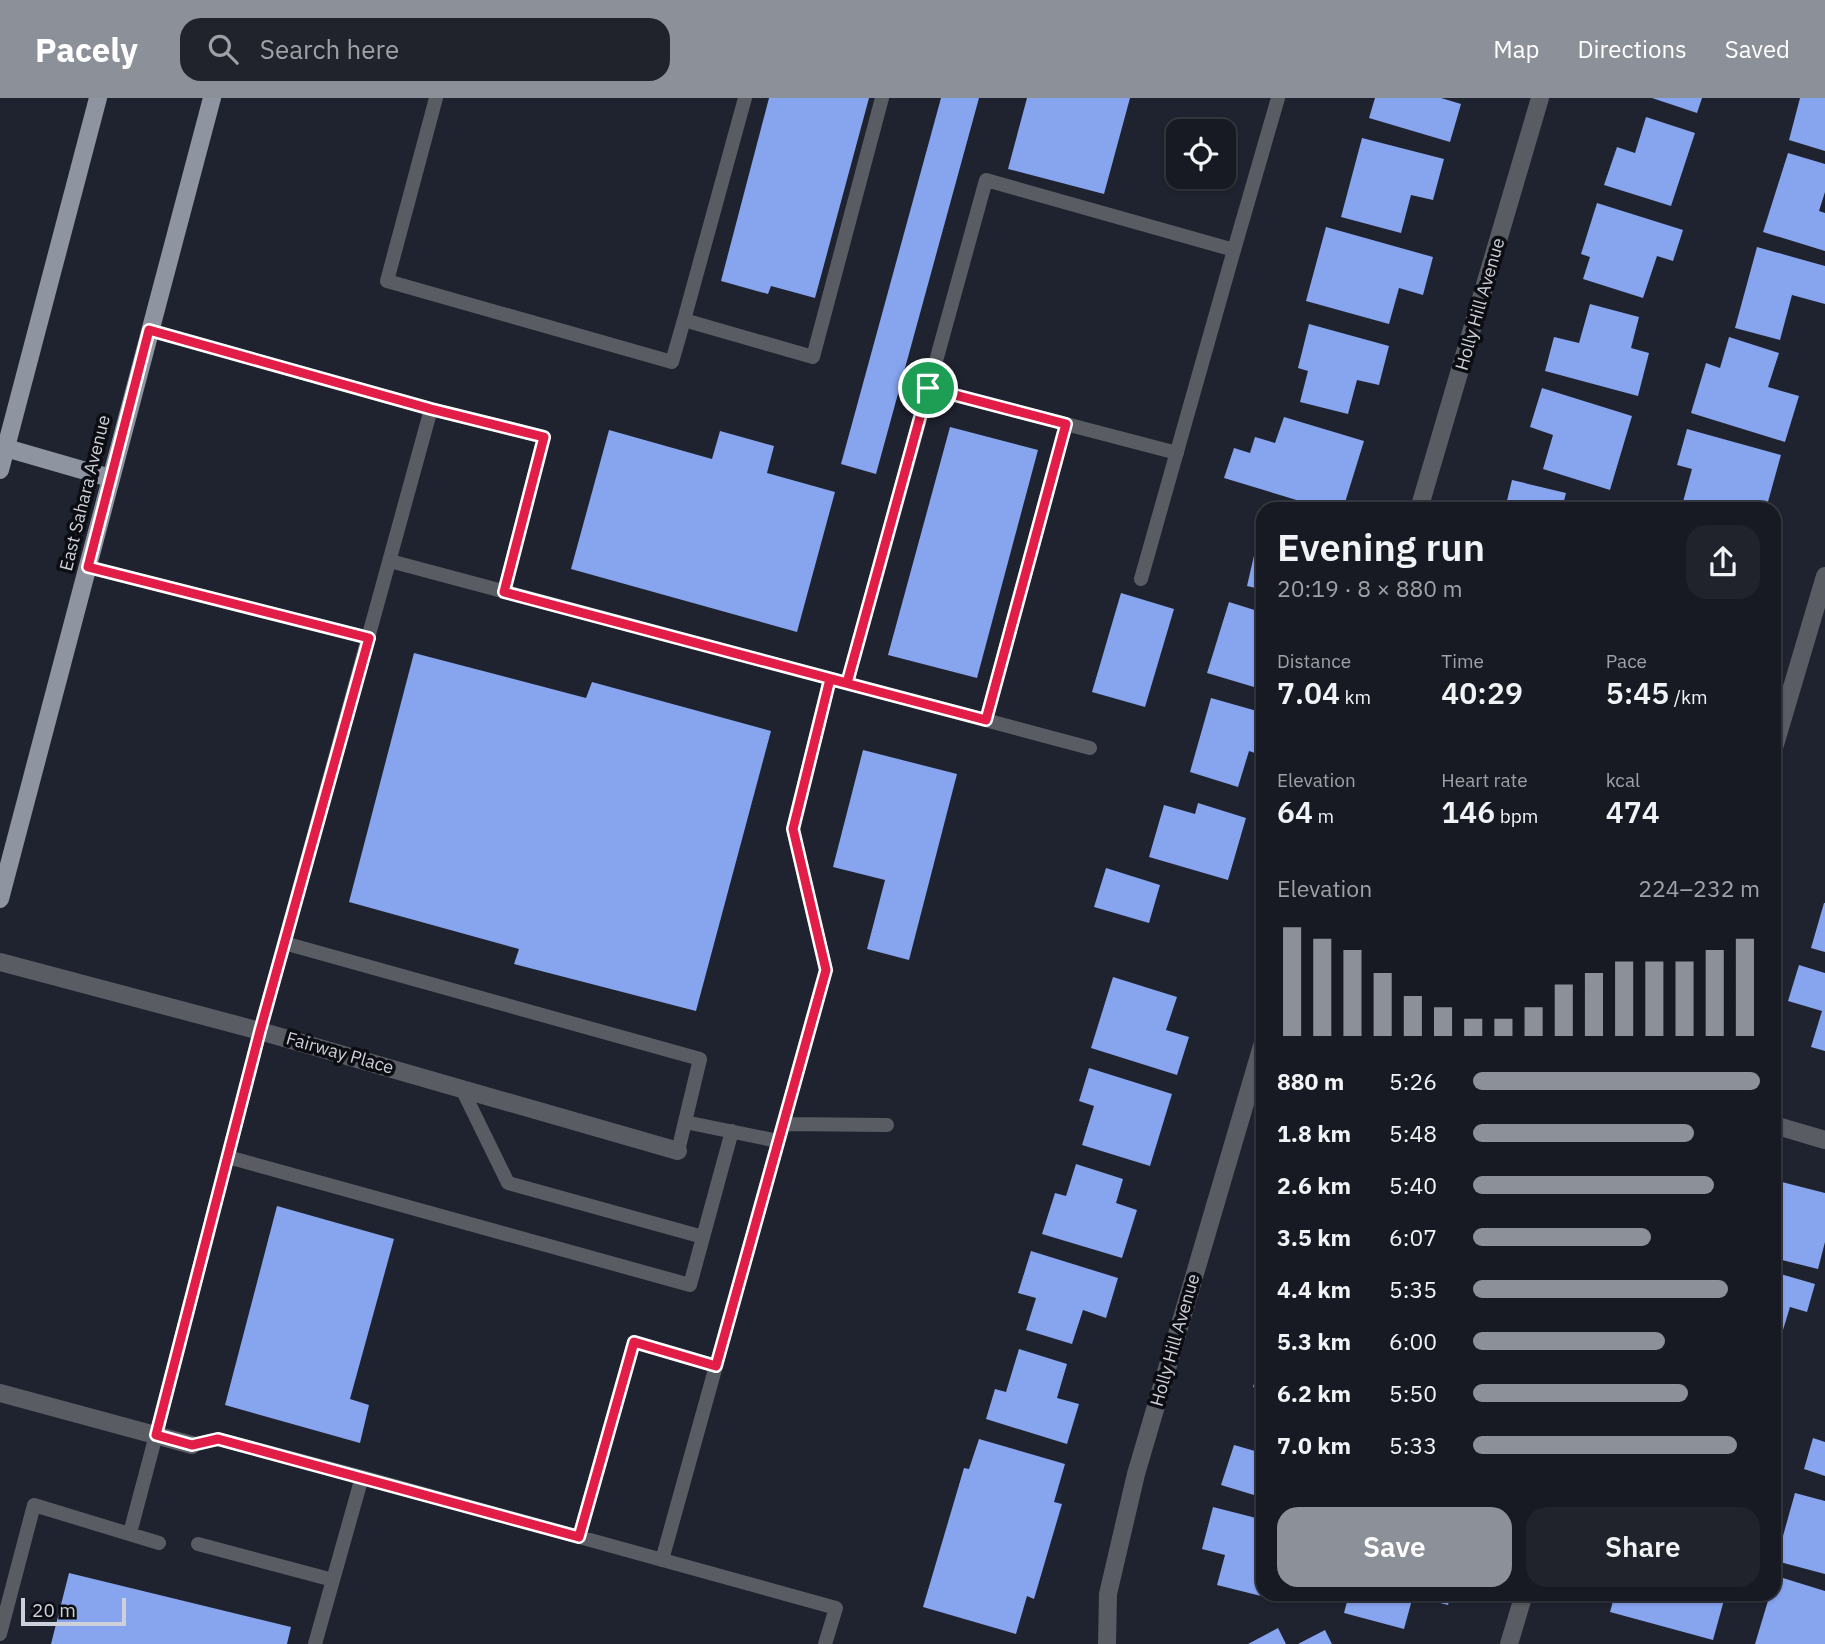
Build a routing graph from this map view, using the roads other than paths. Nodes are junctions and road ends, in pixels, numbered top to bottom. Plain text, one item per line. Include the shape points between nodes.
1 (98, 98) edge
2 (212, 98) edge
3 (436, 98) edge
4 (745, 98) edge
5 (882, 98) edge
6 (1278, 98) edge
7 (1540, 98) edge
8 (1234, 250) junction
9 (684, 320) junction
10 (149, 330) junction
11 (928, 388) junction
12 (431, 409) junction
13 (1066, 424) junction
14 (3, 447) edge
15 (1177, 453) junction
16 (0, 470) edge
17 (110, 478) junction
18 (1421, 502) edge
19 (390, 561) junction
20 (88, 567) junction
21 (1825, 576) edge
22 (1141, 579) dead end
23 (504, 592) junction
24 (369, 638) junction
25 (830, 679) junction
26 (847, 683) junction
27 (986, 720) junction
28 (1781, 724) edge
29 (1090, 748) dead end
30 (0, 899) edge
31 (284, 943) junction
32 (0, 962) edge
33 (260, 1031) junction
34 (1256, 1067) edge
35 (461, 1087) junction
36 (685, 1122) junction
37 (783, 1124) junction
38 (887, 1125) dead end
39 (1781, 1127) edge
40 (732, 1131) junction
41 (1825, 1140) edge
42 (778, 1141) junction
43 (678, 1151) joint
44 (228, 1157) junction
45 (703, 1237) junction
46 (716, 1366) junction
47 (0, 1393) edge
48 (156, 1435) junction
49 (192, 1445) joint
50 (362, 1477) junction
51 (130, 1533) junction
52 (579, 1537) junction
53 (159, 1543) dead end
54 (198, 1544) dead end
55 (662, 1560) junction
56 (333, 1580) junction
57 (1522, 1601) edge
58 (0, 1634) edge
59 (315, 1644) edge
60 (825, 1644) edge
61 (1107, 1644) edge
62 (1509, 1644) edge

1 - 14 main road
2 - 10 main road, East Sahara Avenue
3 - 9 lane via 387,281 672,362
4 - 9 lane
5 - 9 lane via 813,357
6 - 8 lane
7 - 18 street, Holly Hill Avenue
8 - 11 lane via 986,180
8 - 15 lane
10 - 12 lane
10 - 17 main road, East Sahara Avenue
11 - 13 lane
11 - 26 lane
12 - 19 lane
12 - 23 lane via 544,437
13 - 15 lane
13 - 27 lane
14 - 16 main road
14 - 17 main road
15 - 22 lane
17 - 20 main road, East Sahara Avenue
19 - 23 lane
19 - 24 lane
20 - 24 lane
20 - 30 main road, East Sahara Avenue
21 - 28 street
23 - 25 lane
24 - 31 lane
25 - 26 lane
25 - 37 lane via 793,829 826,970
26 - 27 lane
27 - 29 lane
31 - 33 lane
31 - 36 lane via 701,1059
32 - 33 street, Fairway Place
33 - 35 street, Fairway Place
33 - 44 lane
34 - 61 street, Holly Hill Avenue via 1136,1474 1108,1594
35 - 43 street, Fairway Place
35 - 45 lane via 508,1183
36 - 40 lane
36 - 43 lane
37 - 38 lane
37 - 42 lane
39 - 41 street
40 - 42 lane
40 - 45 lane
42 - 46 lane
44 - 45 lane via 690,1285
44 - 48 lane
46 - 52 lane via 634,1342
46 - 55 lane
47 - 48 street
48 - 49 street
48 - 51 lane
49 - 50 lane via 218,1439
50 - 52 lane
50 - 56 lane
51 - 53 lane
51 - 58 lane via 34,1505
52 - 55 lane
54 - 56 lane
55 - 60 lane via 836,1608
56 - 59 lane
57 - 62 street

